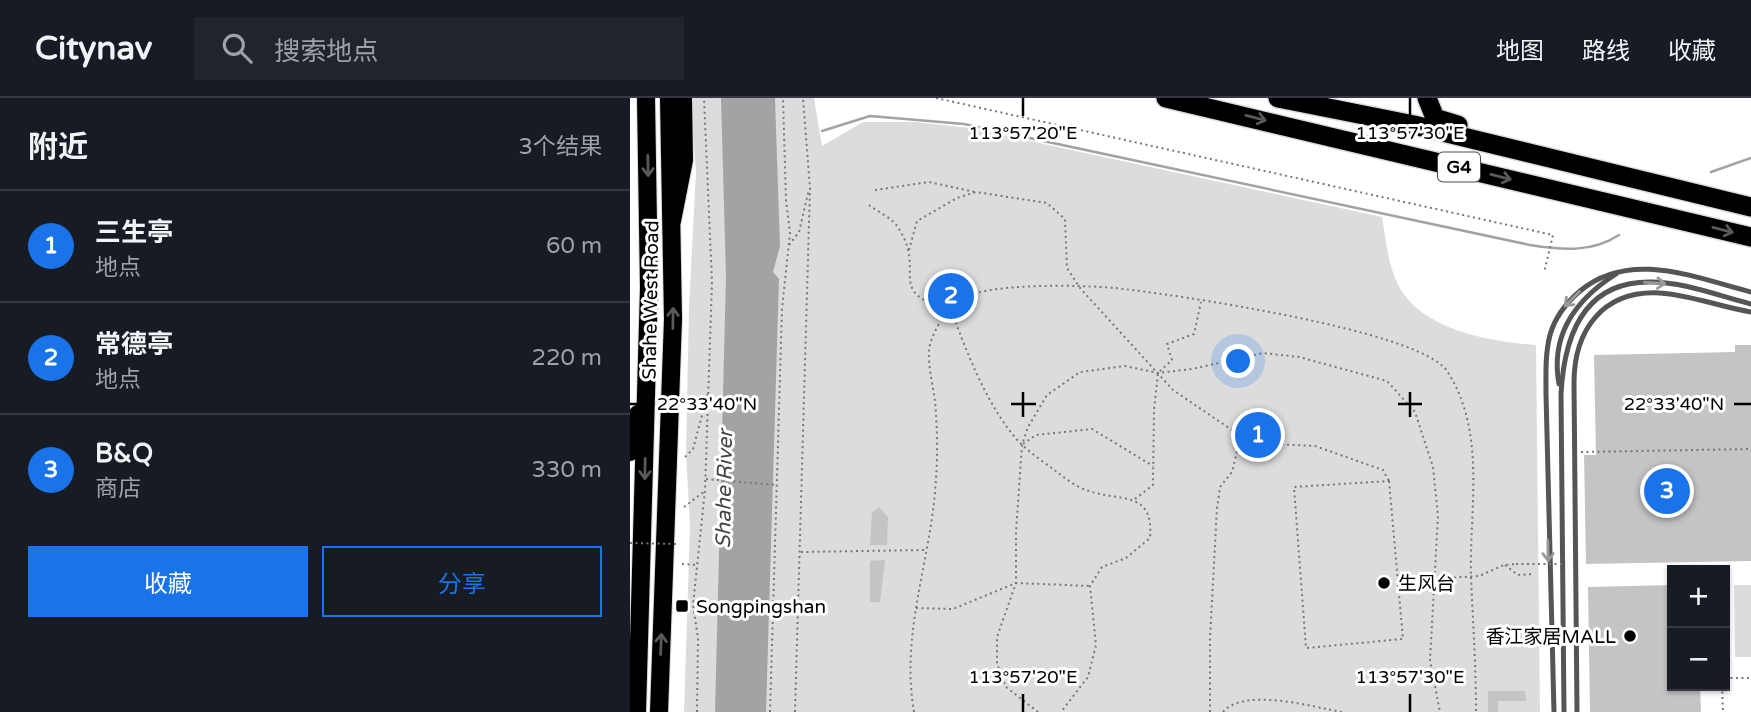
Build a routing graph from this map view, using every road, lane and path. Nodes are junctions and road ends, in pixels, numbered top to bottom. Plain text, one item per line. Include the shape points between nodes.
1 (646, 98) edge
2 (661, 98) edge
3 (669, 98) edge
4 (683, 98) edge
5 (704, 98) edge
6 (783, 98) edge
7 (803, 98) edge
8 (936, 98) edge
9 (1166, 98) edge
10 (1279, 98) edge
11 (1426, 98) edge
12 (1384, 118) junction
13 (810, 188) junction
14 (875, 190) dead end
15 (672, 191) junction
16 (976, 192) junction
17 (1751, 197) edge
18 (870, 205) dead end
19 (1751, 207) edge
20 (672, 221) junction
21 (1751, 237) edge
22 (789, 246) junction
23 (909, 251) junction
24 (1623, 270) junction
25 (1544, 273) dead end
26 (1080, 288) junction
27 (1751, 292) edge
28 (1201, 301) junction
29 (1751, 304) edge
30 (951, 310) junction
31 (1751, 312) edge
32 (646, 357) junction
33 (1158, 373) junction
34 (646, 376) junction
35 (710, 388) junction
36 (1561, 394) junction
37 (1241, 434) junction
38 (1022, 445) junction
39 (1751, 449) edge
40 (630, 452) edge
41 (1574, 452) junction
42 (676, 455) junction
43 (1154, 466) junction
44 (706, 479) junction
45 (1389, 481) junction
46 (778, 485) junction
47 (705, 490) junction
48 (1135, 500) junction
49 (684, 507) dead end
50 (630, 543) edge
51 (678, 544) dead end
52 (926, 550) junction
53 (800, 552) junction
54 (682, 564) dead end
55 (1562, 564) junction
56 (699, 565) junction
57 (1504, 565) junction
58 (678, 568) dead end
59 (682, 570) dead end
60 (1534, 574) dead end
61 (1471, 576) junction
62 (1434, 579) junction
63 (1398, 581) junction
64 (1016, 583) junction
65 (1090, 586) junction
66 (914, 608) junction
67 (1730, 678) edge
68 (1751, 678) edge
69 (1722, 691) edge
70 (637, 712) edge
71 (659, 712) edge
72 (697, 712) edge
73 (770, 712) edge
74 (795, 712) edge
75 (914, 712) edge
76 (1038, 712) edge
77 (1061, 712) edge
78 (1210, 712) edge
79 (1223, 712) edge
80 (1342, 712) edge
81 (1440, 712) edge
82 (1476, 712) edge
83 (1554, 712) edge
84 (1564, 712) edge
85 (1577, 712) edge
86 (1723, 712) edge

1 -> 32 main road, Shahe West Road
2 - 15 main road via 665,168
3 - 15 main road, Shahe West Road
4 - 20 main road via 684,160
5 - 35 path via 712,282
6 - 22 path
7 - 13 path
8 - 25 path via 1553,235
9 -> 21 highway, G4
10 - 12 highway, G4
11 - 12 highway via 1412,112
11 - 17 highway via 1431,114 1445,122
12 - 19 highway, G4
13 - 22 path via 799,232
13 - 53 path
14 - 16 path via 929,182
15 - 20 main road, Shahe West Road
16 - 23 path via 917,221
16 - 26 path via 1047,203 1065,219 1067,268
18 - 23 path via 898,226
42 -> 20 main road, Shahe West Road
22 - 46 path via 782,309
23 - 30 path via 911,290 922,302
24 - 27 lane via 1655,269
24 - 36 lane via 1588,296 1564,327 1556,361
24 -> 83 lane via 1594,280 1578,293 1562,309 1550,332 1547,483
26 - 28 path
26 - 30 path via 992,288 958,300
26 - 33 path
28 - 33 path via 1198,328 1167,344 1172,360
28 - 61 path via 1353,330 1404,346 1446,368 1473,447
36 -> 29 lane via 1570,336 1585,311 1613,290 1635,283 1664,283
30 - 38 path via 967,354
30 - 52 path via 937,327 929,350 936,479
31 - 41 lane via 1667,294 1636,296 1598,315 1583,332 1575,354
32 - 34 main road, Shahe West Road
32 - 42 main road via 653,349 664,356 662,418
33 - 37 path via 1173,390
33 - 38 path via 1125,366 1080,372 1047,396
33 - 43 path
33 - 62 path via 1263,353 1299,357 1387,381 1415,412 1433,467 1438,516
34 - 40 main road
34 -> 70 main road, Shahe West Road
35 - 42 path via 693,449
35 - 44 path
36 - 55 lane
37 - 45 path via 1251,443 1315,446 1356,458 1383,470
37 - 78 path via 1232,472 1220,487 1217,508
38 - 43 path via 1036,435 1092,429
38 - 48 path via 1088,491
38 - 64 path
39 - 41 path
41 - 85 lane
71 -> 42 main road, Shahe West Road
43 - 48 path via 1153,485
44 - 46 path
44 - 47 path
45 - 63 path
45 - 63 path via 1294,487 1306,648 1403,639
46 - 73 path
47 - 49 path
47 - 56 path
48 - 65 path via 1145,508 1151,523 1150,538 1126,558 1102,567
50 - 51 path, bridge
52 - 53 path
52 - 66 path
53 - 74 path
54 - 56 path
55 - 57 path, bridge
55 - 84 lane
56 - 72 path via 693,605 698,638
57 - 60 path via 1518,575
57 - 61 path
58 - 59 path
61 - 62 path
61 - 82 path
62 - 63 path
62 - 81 path via 1430,660
64 - 65 path
64 - 66 path via 953,609
64 - 76 path via 997,637 997,664 1006,687
65 - 77 path via 1096,645 1088,677
66 - 75 path via 908,677
67 - 68 path
69 - 86 path
79 - 80 path via 1248,699

